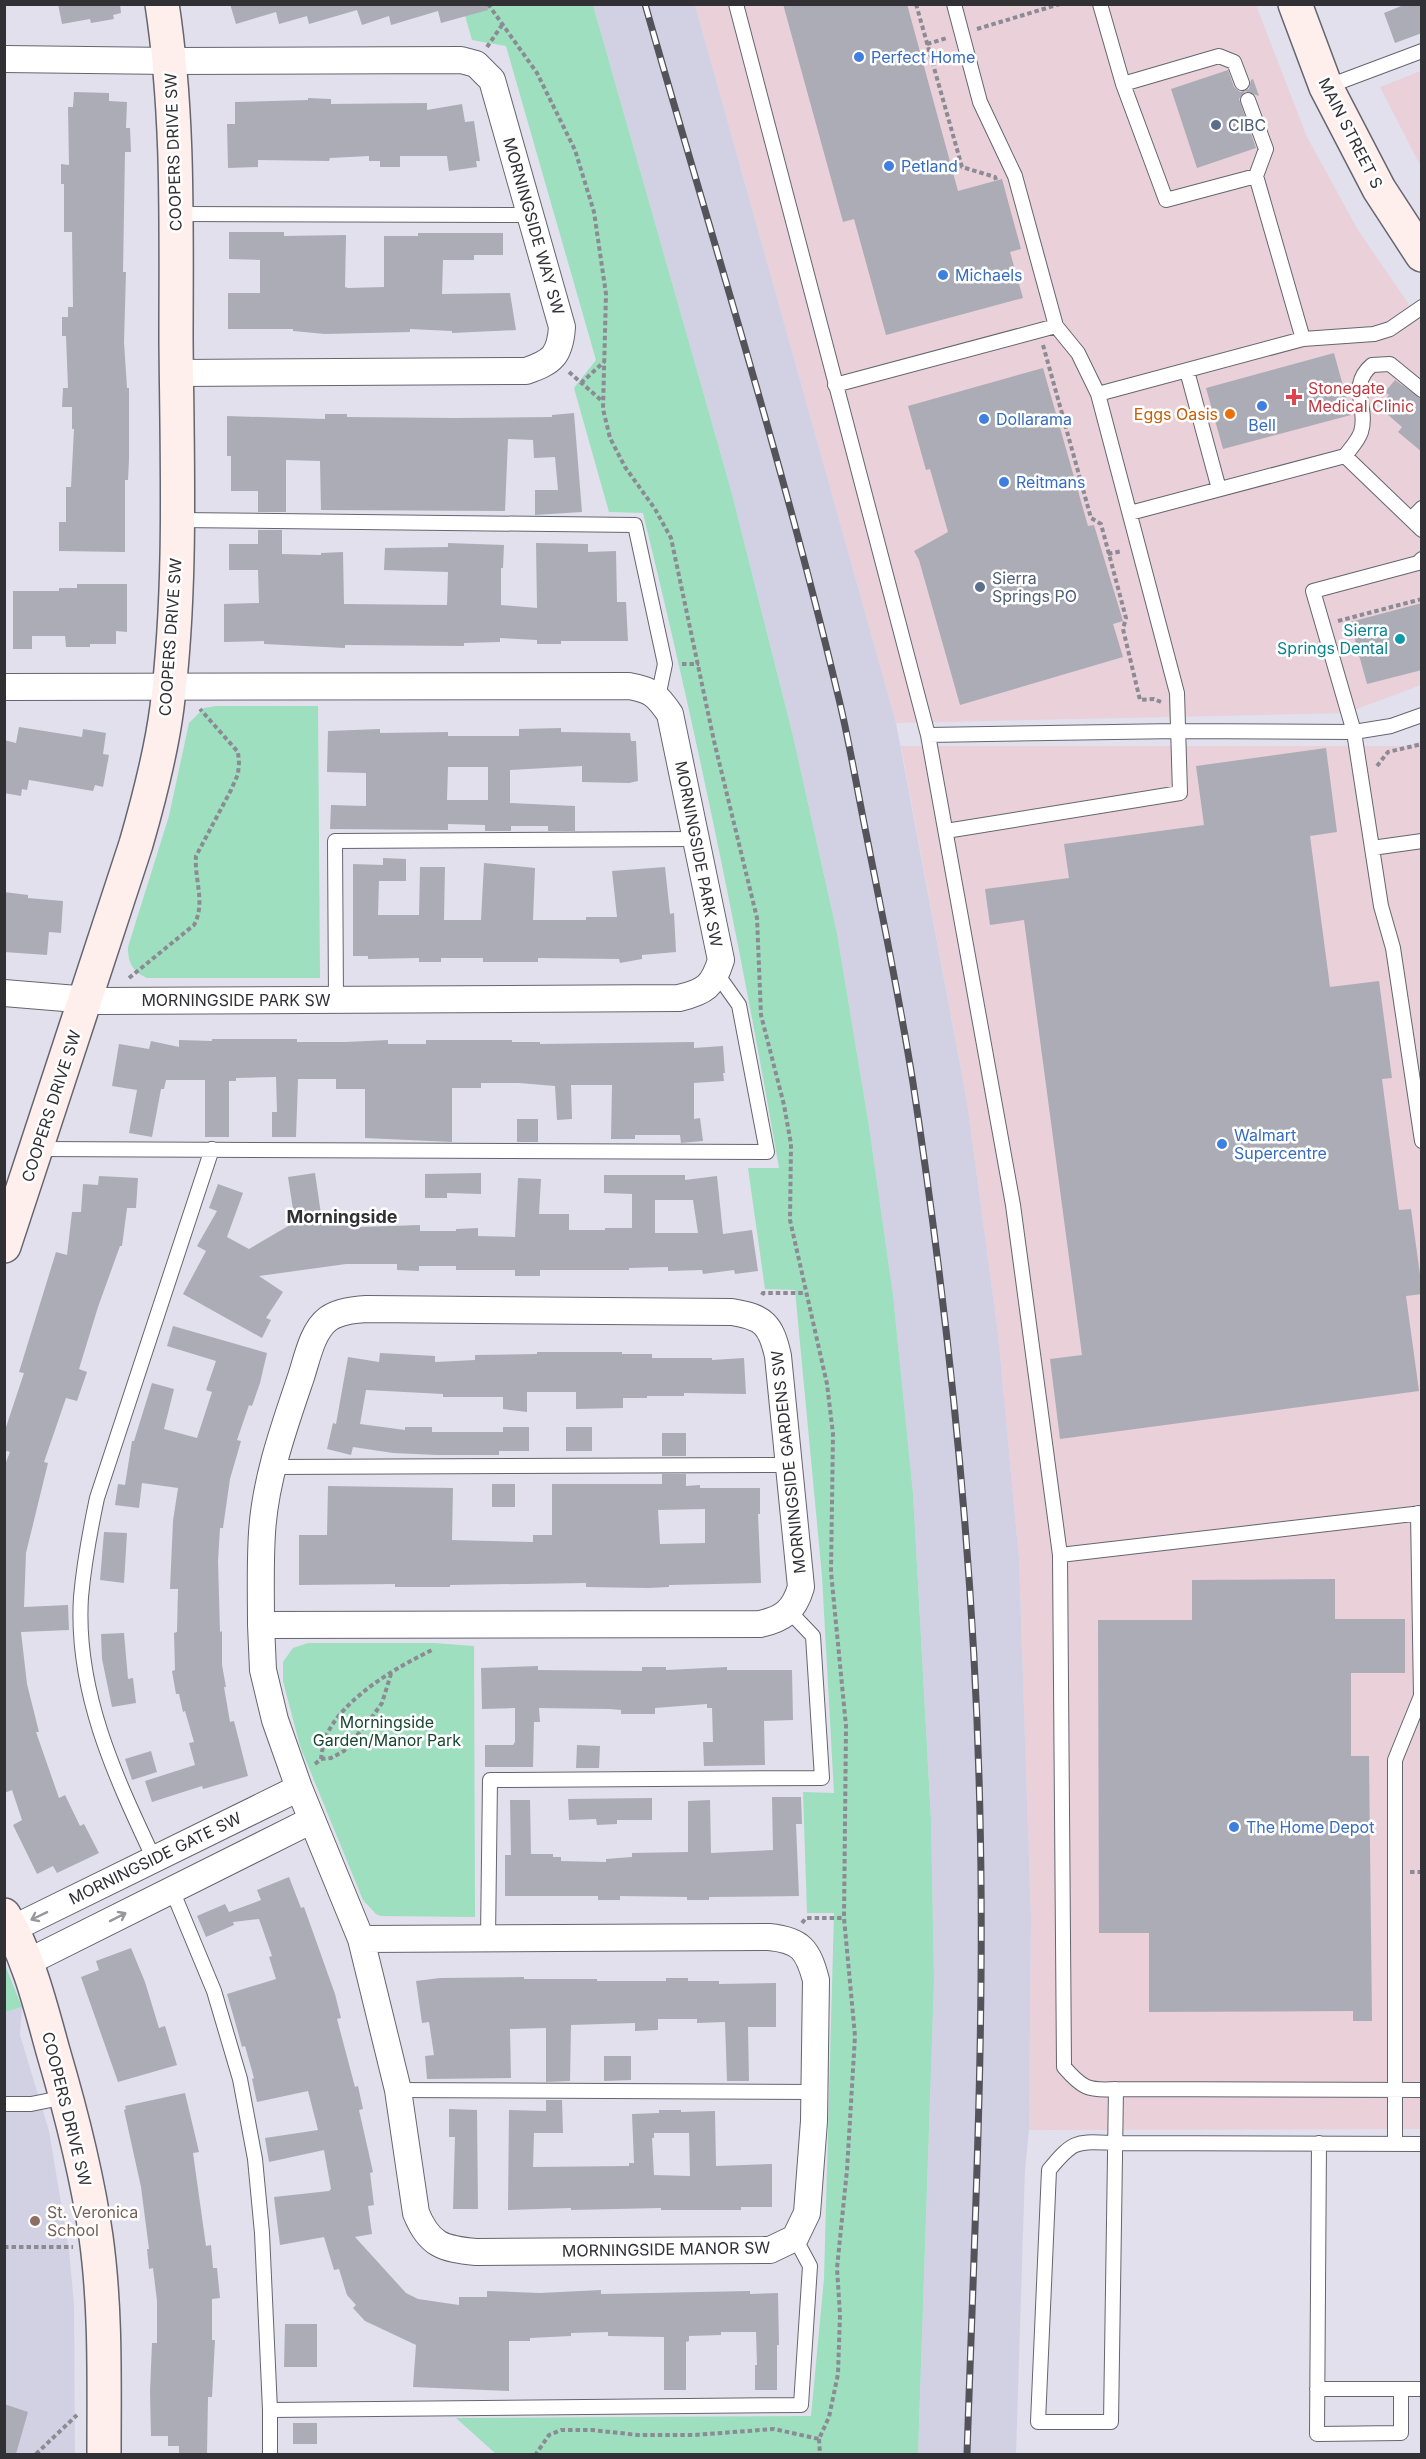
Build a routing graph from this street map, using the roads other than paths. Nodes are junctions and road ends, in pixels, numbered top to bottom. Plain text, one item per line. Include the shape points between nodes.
1 (162, 4) edge
2 (736, 4) edge
3 (954, 4) edge
4 (1100, 4) edge
5 (1295, 4) edge
6 (1422, 51) edge
7 (4, 59) edge
8 (171, 61) junction
9 (1242, 83) dead end
10 (1123, 84) junction
11 (1326, 87) junction
12 (1248, 99) dead end
13 (1256, 176) junction
14 (176, 214) junction
15 (530, 215) junction
16 (1422, 255) edge
17 (1422, 307) edge
18 (1056, 326) junction
19 (1303, 339) junction
20 (1187, 371) junction
21 (177, 373) junction
22 (836, 384) junction
23 (1422, 390) edge
24 (1098, 394) junction
25 (1345, 456) junction
26 (1220, 489) junction
27 (1422, 508) edge
28 (1130, 513) junction
29 (1411, 519) junction
30 (176, 520) junction
31 (1422, 530) edge
32 (1422, 559) edge
33 (4, 687) edge
34 (168, 697) junction
35 (658, 697) junction
36 (1422, 715) edge
37 (1178, 731) junction
38 (1354, 732) junction
39 (928, 735) junction
40 (946, 831) junction
41 (696, 839) junction
42 (1422, 841) edge
43 (1372, 848) junction
44 (717, 974) junction
45 (4, 993) edge
46 (336, 999) junction
47 (93, 1001) junction
48 (1422, 1141) edge
49 (37, 1149) junction
50 (212, 1149) junction
51 (4, 1246) edge
52 (789, 1465) junction
53 (274, 1467) junction
54 (1420, 1513) edge
55 (1060, 1555) junction
56 (790, 1612) junction
57 (261, 1625) junction
58 (297, 1783) junction
59 (312, 1820) junction
60 (154, 1859) junction
61 (172, 1890) junction
62 (8, 1922) edge
63 (488, 1938) junction
64 (361, 1939) junction
65 (28, 1962) junction
66 (398, 2090) junction
67 (1116, 2090) junction
68 (1395, 2090) junction
69 (1422, 2090) edge
70 (814, 2092) junction
71 (66, 2097) junction
72 (4, 2104) edge
73 (1117, 2143) junction
74 (1318, 2143) junction
75 (1395, 2144) junction
76 (1422, 2144) edge
77 (795, 2238) junction
78 (1317, 2389) junction
79 (1401, 2389) junction
80 (1422, 2389) edge
81 (270, 2410) junction
82 (104, 2454) edge
83 (270, 2454) edge

1 - 8 street, COOPERS DRIVE SW
2 - 22 lane
3 - 18 lane via 980,102 1015,176
4 - 10 lane
5 - 11 street, MAIN STREET S
6 - 11 lane
7 - 8 street, MORNINGSIDE WAY SW
8 - 14 street, COOPERS DRIVE SW
8 - 15 street, MORNINGSIDE WAY SW via 473,62 492,80
9 - 10 lane via 1234,62 1220,56
10 - 13 lane via 1166,200
11 - 16 street, MAIN STREET S via 1379,189
12 - 13 lane via 1266,149
13 - 19 lane
14 - 15 lane
14 - 21 street, COOPERS DRIVE SW
15 - 21 street, MORNINGSIDE WAY SW via 562,327 561,343 554,357 542,366 526,371
17 - 19 lane via 1390,329 1374,334
18 - 22 lane
18 - 24 lane via 1078,353
19 - 20 lane
20 - 24 lane
20 - 26 lane
21 - 30 street, COOPERS DRIVE SW
22 - 39 lane
23 - 25 lane via 1390,364 1372,365 1366,370 1359,384 1361,433
24 - 28 lane
25 - 26 lane
25 - 29 lane
26 - 28 lane
27 - 29 lane
28 - 37 lane via 1177,693
29 - 31 lane
30 - 34 street, COOPERS DRIVE SW
30 - 35 lane via 635,525 665,664
32 - 38 lane via 1313,591
33 - 34 street
34 - 35 street via 629,686 646,689
34 - 47 street, COOPERS DRIVE SW via 150,797
35 - 41 street, MORNINGSIDE PARK SW via 670,714
36 - 38 lane via 1391,726
37 - 38 lane
37 - 39 lane
37 - 40 lane via 1180,793
38 - 43 lane
39 - 40 lane
40 - 55 lane via 1013,1205
41 - 44 street, MORNINGSIDE PARK SW via 721,960
41 - 46 lane via 335,842
42 - 43 lane
43 - 48 lane via 1381,906 1393,948
44 - 46 street, MORNINGSIDE PARK SW via 709,986 678,998
44 - 50 lane via 739,1005 767,1152
45 - 47 street, MORNINGSIDE PARK SW
46 - 47 street, MORNINGSIDE PARK SW
47 - 49 street, COOPERS DRIVE SW
49 - 50 lane
49 - 51 street, COOPERS DRIVE SW
50 - 60 lane via 98,1498 85,1555 81,1600 83,1653 92,1706 117,1781
52 - 53 lane
52 - 53 street, MORNINGSIDE GARDENS SW via 774,1337 766,1323 750,1315 367,1309 345,1311 327,1320 315,1336
52 - 56 street, MORNINGSIDE GARDENS SW via 801,1587
53 - 57 street via 262,1531
54 - 55 lane
54 - 68 lane via 1421,1696 1395,1760
55 - 67 lane via 1064,2067 1092,2091
56 - 57 street via 760,1624
56 - 63 lane via 813,1636 822,1778 490,1780
57 - 58 street via 263,1670
58 - 59 street, MORNINGSIDE MANOR SW
58 - 60 street, MORNINGSIDE GATE SW
59 - 61 street
59 - 64 street, MORNINGSIDE MANOR SW
60 -> 62 street, MORNINGSIDE GATE SW
65 -> 61 street
61 - 81 lane via 214,1991 240,2079 255,2159 262,2233
62 - 65 street, COOPERS DRIVE SW
63 - 64 street
63 - 70 street via 788,1939 802,1947 816,1980
64 - 66 street, MORNINGSIDE MANOR SW
65 - 71 street, COOPERS DRIVE SW
66 - 70 lane
66 - 77 street, MORNINGSIDE MANOR SW via 416,2213 423,2229 437,2244 476,2252 770,2250
67 - 68 lane
67 - 73 lane
68 - 69 lane
68 - 75 lane
70 - 77 street via 807,2213
71 - 72 lane via 32,2104
71 - 82 street, COOPERS DRIVE SW via 77,2135 103,2302
73 - 73 lane via 1078,2142 1049,2170 1038,2422 1111,2422
73 - 74 lane
74 - 75 lane
74 - 78 lane
75 - 76 lane
77 - 81 lane via 810,2266 801,2405
78 - 79 lane
78 - 79 lane via 1317,2434 1401,2433
79 - 80 lane
81 - 83 lane

